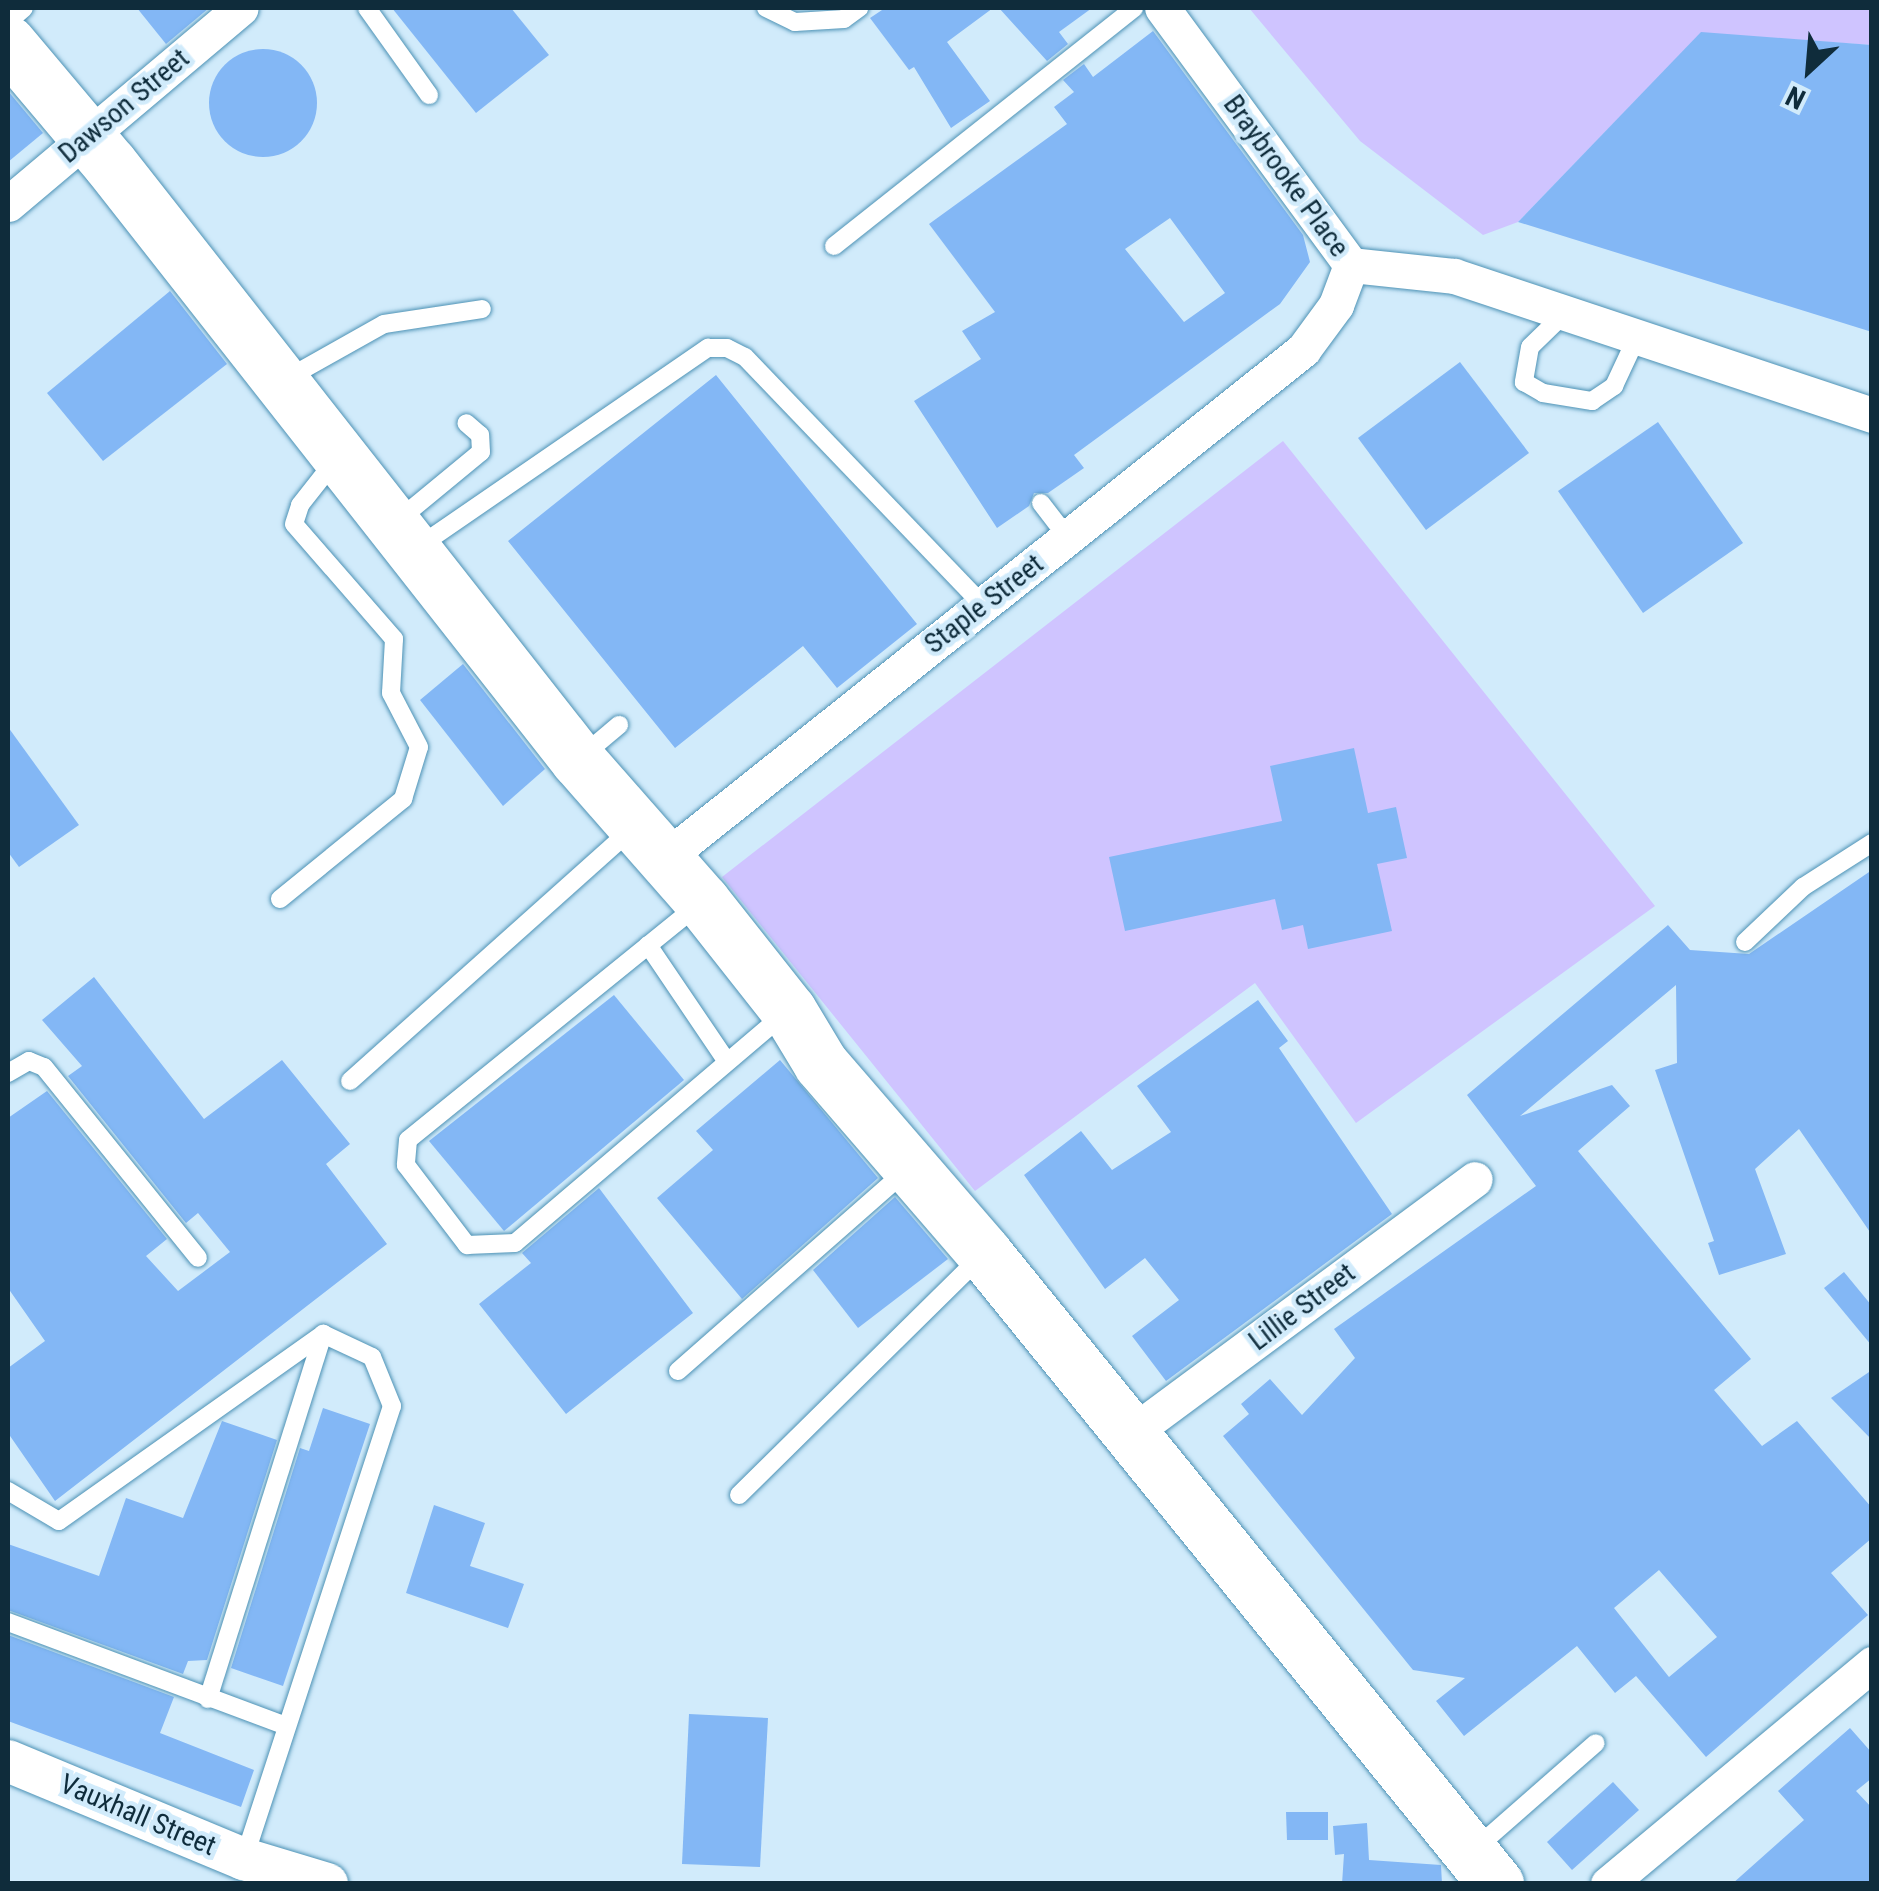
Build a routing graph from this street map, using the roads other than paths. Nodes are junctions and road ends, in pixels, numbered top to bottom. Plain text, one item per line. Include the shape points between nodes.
1 (24, 8) edge
2 (241, 8) edge
3 (367, 8) edge
4 (766, 8) edge
5 (860, 8) edge
6 (1134, 8) edge
7 (1162, 8) edge
8 (8, 22) edge
9 (8, 44) edge
10 (429, 95) dead end
11 (84, 140) junction
12 (8, 204) edge
13 (834, 246) dead end
14 (1351, 265) junction
15 (482, 309) dead end
16 (1564, 314) junction
17 (1634, 341) junction
18 (1303, 350) joint
19 (282, 382) junction
20 (1872, 415) edge
21 (466, 423) dead end
22 (338, 458) junction
23 (1041, 503) dead end
24 (402, 538) junction
25 (1068, 538) junction
26 (983, 605) junction
27 (649, 843) junction
28 (1872, 844) edge
29 (280, 898) dead end
30 (702, 901) junction
31 (1745, 942) dead end
32 (648, 945) junction
33 (789, 1011) junction
34 (726, 1060) junction
35 (8, 1074) edge
36 (350, 1080) dead end
37 (910, 1167) junction
38 (1475, 1179) dead end
39 (984, 1254) junction
40 (198, 1258) dead end
41 (323, 1334) junction
42 (678, 1372) dead end
43 (1129, 1435) junction
44 (8, 1492) edge
45 (739, 1496) dead end
46 (8, 1622) edge
47 (1872, 1664) edge
48 (208, 1699) junction
49 (286, 1726) junction
50 (1596, 1743) dead end
51 (8, 1761) edge
52 (244, 1859) junction
53 (1483, 1868) edge
54 (301, 1881) edge
55 (1608, 1884) edge

1 - 8 lane
2 - 11 street, Dawson Street
3 - 10 lane
4 - 5 lane via 796,22 844,19
6 - 13 lane
7 - 14 street, Braybrooke Place
9 - 11 main road
11 - 12 street, Dawson Street
11 - 19 main road
14 - 16 street via 1454,276
14 - 18 street, Braybrooke Place via 1336,305
15 - 19 lane via 384,324
16 - 17 street
16 - 17 lane via 1530,347 1524,382 1544,393 1592,401 1614,386
17 - 20 street
18 - 25 street, Staple Street
19 - 22 main road
21 - 24 lane via 480,435 480,452
22 - 24 main road
22 - 29 lane via 294,524 394,640 391,692 420,747 403,799
23 - 25 lane
24 - 26 lane via 708,348 727,348 745,357
24 - 27 main road via 599,742
25 - 26 street, Staple Street
26 - 27 street, Staple Street
27 - 30 main road
27 - 36 lane
28 - 31 lane via 1804,887
30 - 32 lane
30 - 33 main road
32 - 34 lane
32 - 34 lane via 430,1119 408,1140 406,1165 466,1245 515,1244
33 - 34 lane
33 - 37 main road via 820,1064
35 - 40 lane via 29,1061 44,1067
37 - 39 main road
37 - 42 lane
38 - 43 street, Lillie Street
39 - 43 main road
39 - 45 lane
41 - 44 lane via 59,1521
41 - 48 lane
41 - 49 lane via 372,1357 392,1406
43 - 53 main road
46 - 48 lane
47 - 55 street
48 - 49 lane
49 - 52 lane
50 - 53 lane
51 - 52 street, Vauxhall Street
52 - 54 street, Vauxhall Street

